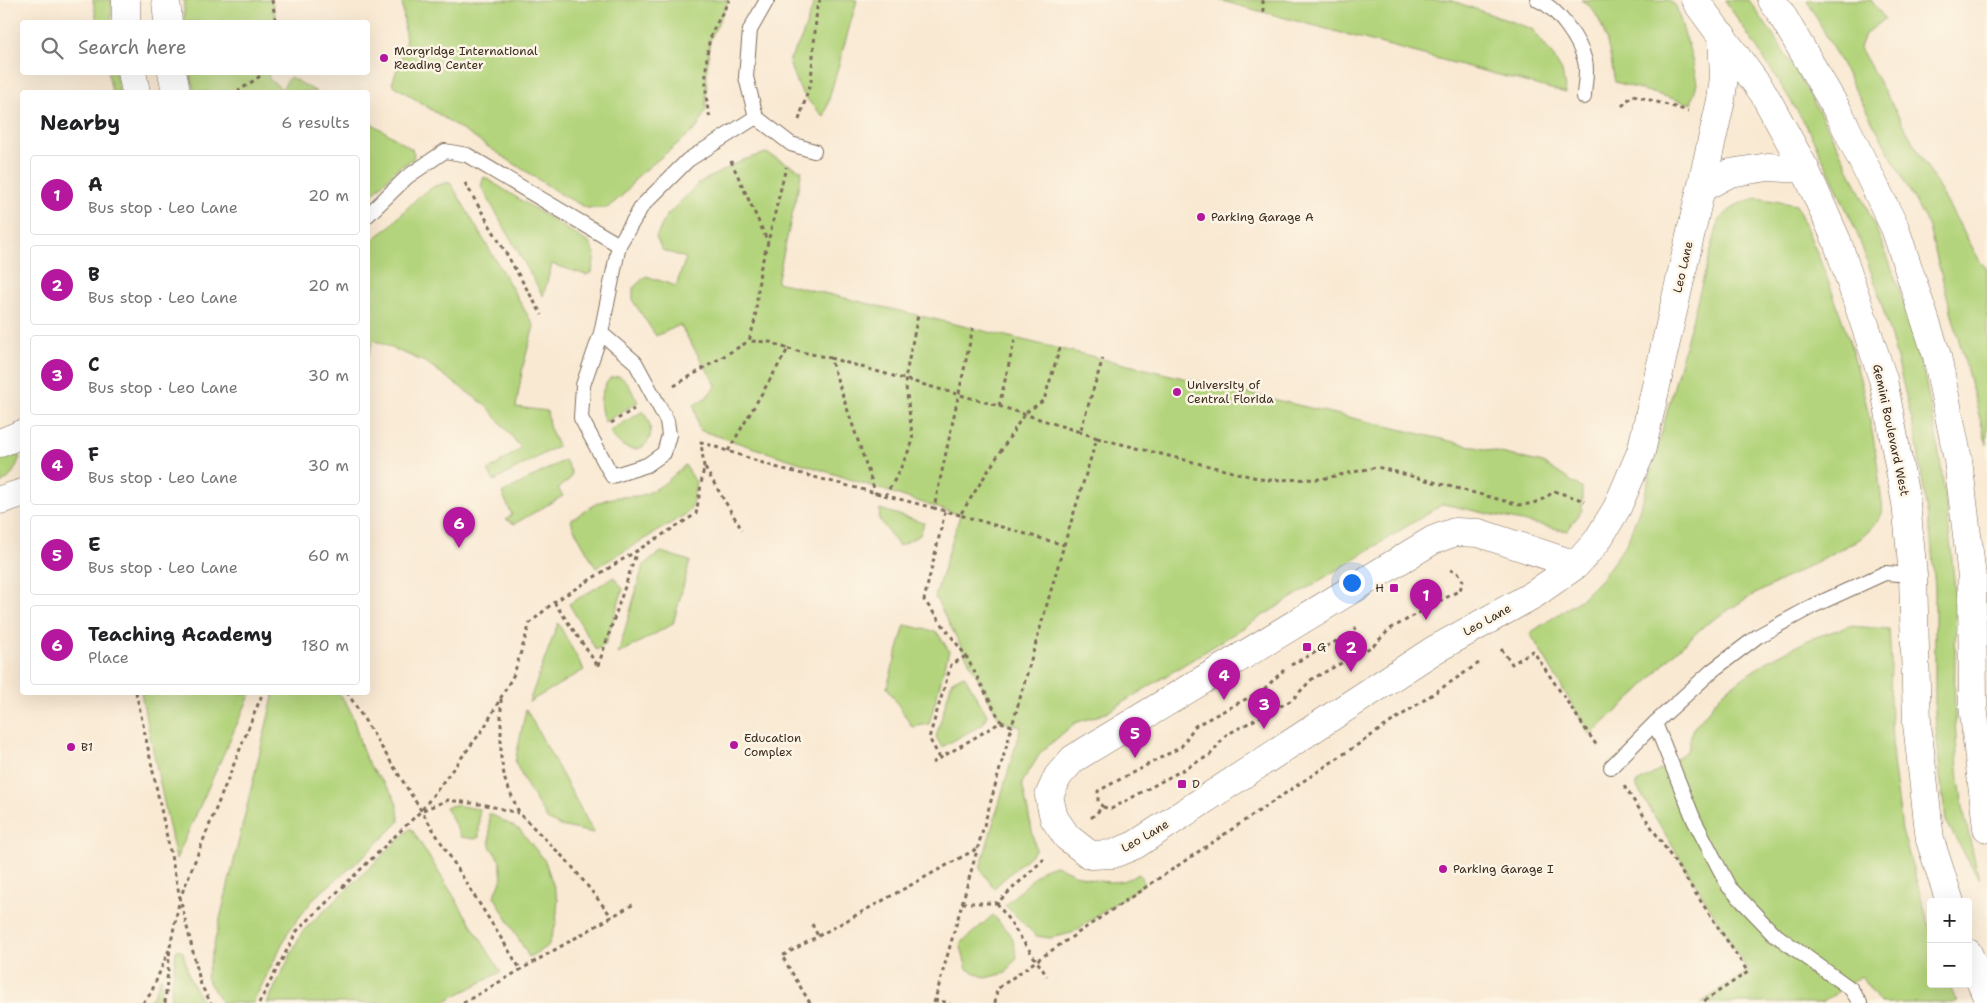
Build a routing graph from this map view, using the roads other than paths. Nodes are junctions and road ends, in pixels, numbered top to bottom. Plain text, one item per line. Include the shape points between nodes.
1 (126, 0) edge
2 (166, 0) edge
3 (767, 0) edge
4 (1538, 0) edge
5 (1695, 0) edge
6 (1771, 0) edge
7 (126, 20) edge
8 (168, 20) edge
9 (1722, 35) junction
10 (133, 75) edge
11 (173, 75) edge
12 (136, 90) edge
13 (176, 90) edge
14 (1584, 97) dead end
15 (756, 117) junction
16 (814, 152) dead end
17 (1805, 169) junction
18 (1702, 188) junction
19 (370, 213) edge
20 (618, 245) junction
21 (601, 333) junction
22 (20, 435) edge
23 (0, 443) edge
24 (20, 494) edge
25 (0, 500) edge
26 (1576, 565) junction
27 (1913, 575) junction
28 (1655, 723) junction
29 (1611, 767) road end
30 (1987, 828) edge
31 (1949, 898) edge
32 (1972, 962) edge
33 (1987, 997) edge
34 (1860, 1003) edge

1 - 7 street
2 - 8 street
3 - 15 lane via 750,30 746,77
4 - 14 lane via 1546,3 1571,31 1586,62
5 - 9 street, Gemini Boulevard West
6 - 30 street via 1839,114 1895,228 1937,356 1958,460 1972,578 1973,705
9 - 17 street, Gemini Boulevard West via 1764,94
9 - 18 street, Leo Lane via 1724,77
10 - 12 street
11 - 13 street
15 - 16 lane via 791,144
15 - 20 lane via 688,160 642,206
17 - 18 street via 1768,167 1736,172
17 - 27 street, Gemini Boulevard West via 1837,241 1883,379 1906,503
18 - 26 street, Leo Lane via 1641,452 1615,511 1597,541
19 - 20 lane via 407,177 445,151 467,154
20 - 21 lane
21 - 21 lane via 583,385 581,418 612,476 646,465 664,453 670,435 667,421 635,362
22 - 23 street
24 - 25 street
26 - 26 street, Leo Lane via 1533,595 1434,650 1135,845 1113,854 1090,855 1067,838 1054,818 1049,796 1058,776 1073,759 1434,540 1455,532 1479,533
27 - 28 lane via 1885,573 1766,632 1713,670
27 - 31 street, Gemini Boulevard West via 1920,753 1930,840
28 - 29 lane
28 - 34 lane via 1694,820 1730,887 1773,933 1852,990
32 - 33 street

